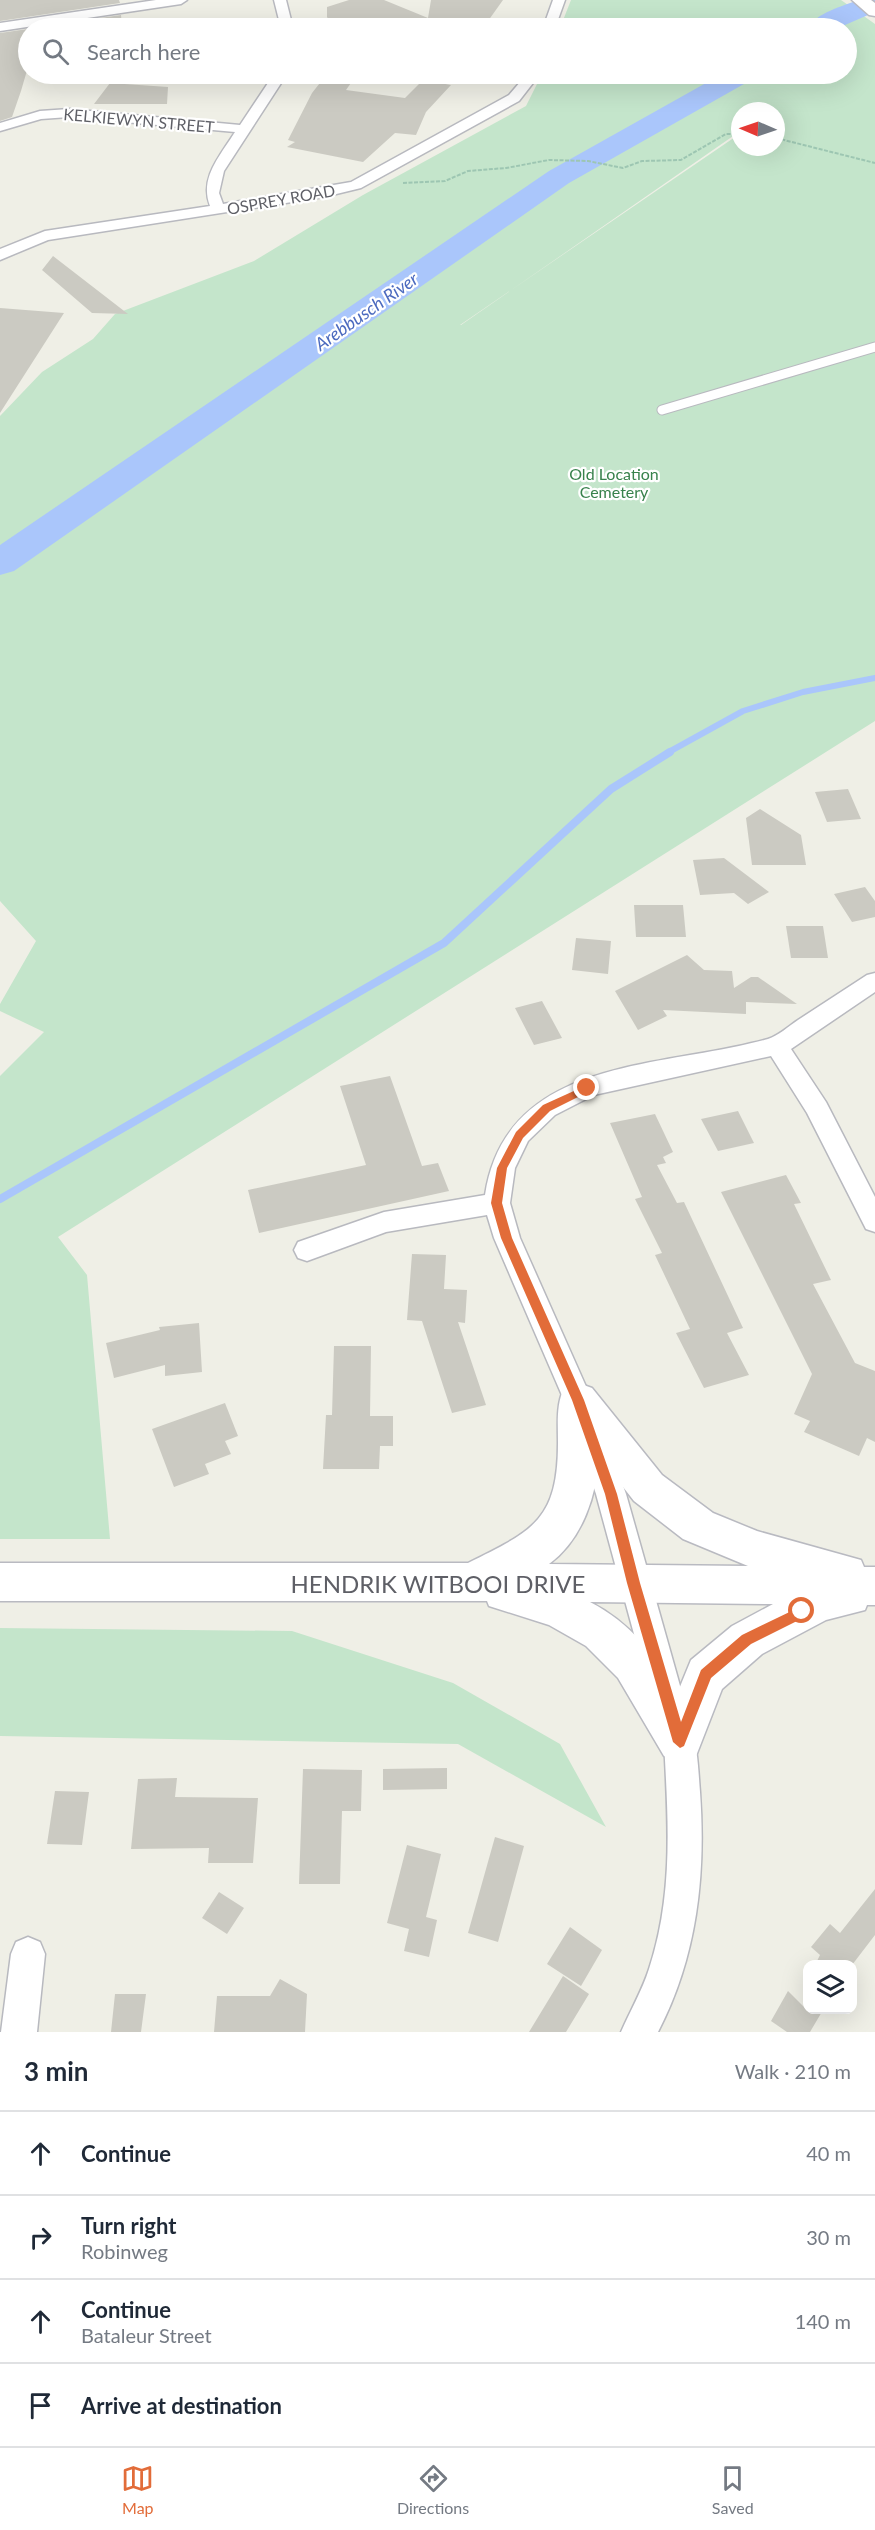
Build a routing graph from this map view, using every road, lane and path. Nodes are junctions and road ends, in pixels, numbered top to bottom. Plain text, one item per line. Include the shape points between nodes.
1 (181, 0) edge
2 (280, 0) edge
3 (560, 0) edge
4 (860, 0) edge
5 (875, 11) edge
6 (60, 18) edge
7 (284, 18) edge
8 (553, 18) edge
9 (18, 24) edge
10 (0, 27) edge
11 (273, 84) edge
12 (527, 84) edge
13 (0, 127) edge
14 (243, 129) junction
15 (731, 134) edge
16 (785, 140) edge
17 (875, 163) edge
18 (356, 184) junction
19 (218, 209) junction
20 (0, 255) edge
21 (875, 347) edge
22 (662, 410) dead end
23 (875, 981) edge
24 (777, 1046) junction
25 (497, 1203) junction
26 (875, 1222) edge
27 (307, 1250) dead end
28 (578, 1400) junction
29 (875, 1581) edge
30 (0, 1582) edge
31 (471, 1582) junction
32 (634, 1583) junction
33 (875, 1586) edge
34 (875, 1591) edge
35 (680, 1742) junction
36 (28, 1954) dead end
37 (19, 2032) edge
38 (639, 2032) edge

1 - 6 street
2 - 7 street
3 - 8 street
4 - 5 main road
9 - 10 street
11 - 14 street
12 - 18 street, OSPREY ROAD via 514,98
13 - 14 street, KELKIEWYN STREET via 57,113
14 - 19 street via 213,183
15 - 18 path via 681,160 642,161 623,168 549,159 468,171 445,181
16 - 17 path
18 - 19 street, OSPREY ROAD via 324,193
19 - 20 street, OSPREY ROAD via 45,236
21 - 22 lane
23 - 24 street
24 - 25 street via 587,1088 546,1108 519,1135 502,1168
24 - 26 street via 817,1110
25 - 27 street via 384,1222
25 - 28 street via 507,1238
28 - 29 main road via 648,1488 698,1526 754,1549
28 - 31 main road via 579,1472 566,1515 537,1549
28 - 32 street via 611,1494
30 - 31 main road, HENDRIK WITBOOI DRIVE
31 - 32 main road, HENDRIK WITBOOI DRIVE
31 - 35 main road via 574,1616 614,1641 640,1673
32 - 33 main road, HENDRIK WITBOOI DRIVE
32 - 35 street
34 - 35 main road via 819,1602 747,1640 706,1674
35 - 38 street via 686,1861 674,1945
36 - 37 street

